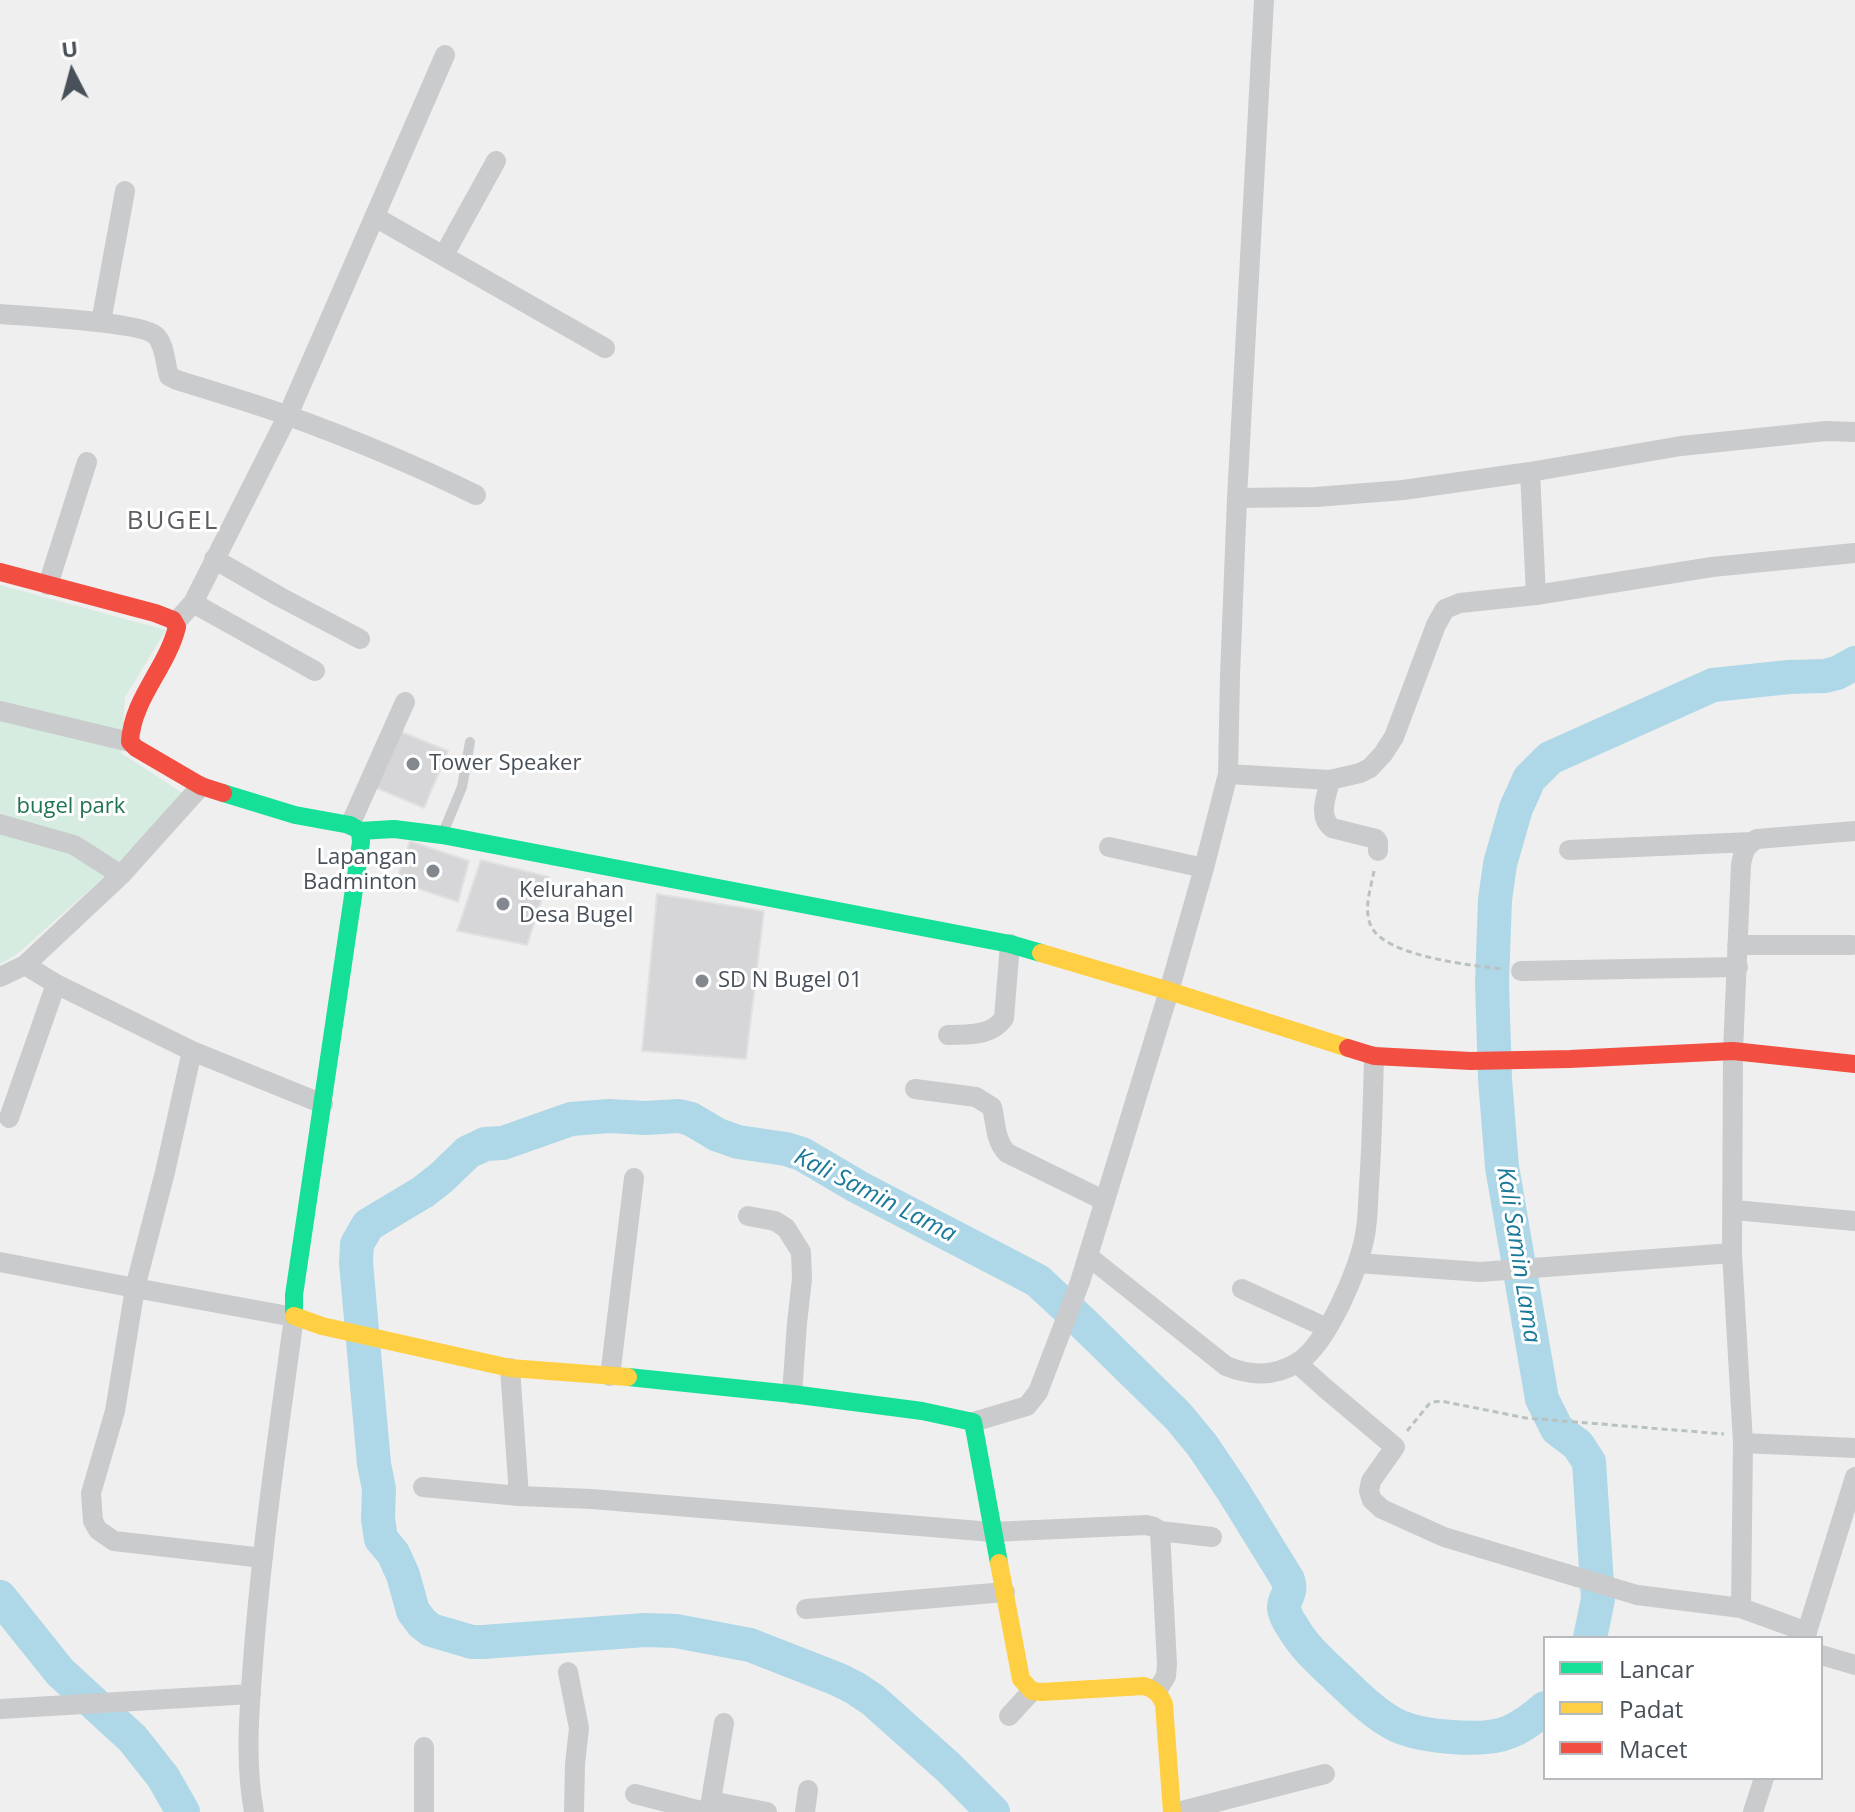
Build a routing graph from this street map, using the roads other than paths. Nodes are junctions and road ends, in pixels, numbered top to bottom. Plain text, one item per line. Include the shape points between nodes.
1 (1264, 0) edge
2 (445, 55) dead end
3 (496, 161) dead end
4 (125, 191) dead end
5 (375, 217) junction
6 (444, 255) junction
7 (0, 314) edge
8 (101, 322) junction
9 (605, 348) dead end
10 (288, 415) junction
11 (1855, 432) edge
12 (87, 462) dead end
13 (1530, 472) junction
14 (476, 495) dead end
15 (1237, 498) junction
16 (1855, 553) edge
17 (214, 559) junction
18 (0, 572) edge
19 (48, 585) junction
20 (1536, 595) junction
21 (193, 603) junction
22 (175, 623) junction
23 (360, 639) dead end
24 (315, 671) dead end
25 (405, 702) dead end
26 (0, 711) edge
27 (130, 742) junction
28 (470, 742) dead end
29 (1228, 774) junction
30 (1330, 780) junction
31 (201, 786) junction
32 (0, 824) edge
33 (355, 828) junction
34 (1855, 831) edge
35 (442, 835) junction
36 (1751, 842) junction
37 (1109, 847) dead end
38 (1569, 850) dead end
39 (1378, 851) road end
40 (1204, 868) junction
41 (121, 875) junction
42 (1010, 944) junction
43 (1737, 945) junction
44 (1852, 945) dead end
45 (25, 965) junction
46 (1738, 967) junction
47 (1521, 971) road end
48 (0, 977) edge
49 (56, 984) junction
50 (1169, 991) junction
51 (948, 1035) dead end
52 (192, 1051) junction
53 (1733, 1051) junction
54 (1374, 1056) junction
55 (1855, 1064) edge
56 (915, 1089) dead end
57 (323, 1104) junction
58 (9, 1118) dead end
59 (634, 1178) dead end
60 (1105, 1201) junction
61 (1734, 1210) junction
62 (748, 1216) dead end
63 (1855, 1221) edge
64 (1732, 1253) junction
65 (1088, 1256) junction
66 (0, 1262) edge
67 (1358, 1263) junction
68 (135, 1288) junction
69 (1242, 1289) dead end
70 (294, 1317) junction
71 (1327, 1328) junction
72 (1297, 1363) junction
73 (510, 1368) junction
74 (610, 1376) junction
75 (792, 1394) junction
76 (973, 1422) junction
77 (1742, 1439) junction
78 (1855, 1448) edge
79 (1855, 1477) edge
80 (423, 1487) dead end
81 (519, 1496) junction
82 (1160, 1531) junction
83 (992, 1532) junction
84 (1212, 1537) dead end
85 (1845, 1544) edge
86 (263, 1558) junction
87 (1005, 1592) junction
88 (1741, 1608) junction
89 (806, 1609) dead end
90 (1806, 1635) edge
91 (1823, 1656) edge
92 (1855, 1665) edge
93 (568, 1672) dead end
94 (1032, 1691) junction
95 (1157, 1691) junction
96 (251, 1694) junction
97 (0, 1709) edge
98 (1009, 1716) dead end
99 (724, 1723) dead end
100 (424, 1747) dead end
101 (1325, 1774) dead end
102 (1763, 1780) edge
103 (808, 1790) dead end
104 (635, 1794) dead end
105 (708, 1808) edge
106 (254, 1812) edge
107 (424, 1812) edge
108 (574, 1812) edge
109 (767, 1812) edge
110 (805, 1812) edge
111 (1172, 1812) edge
112 (1178, 1812) edge
113 (1753, 1812) edge

1 - 15 street
2 - 5 street
3 - 6 street
4 - 8 street
5 - 6 street
5 - 10 street
6 - 9 street
7 - 8 street
8 - 10 street via 153,332 169,376 177,380
10 - 14 street
10 - 17 street
11 - 13 street via 1681,446
12 - 19 street
13 - 15 street via 1362,494
13 - 20 street
15 - 29 street
16 - 20 street via 1712,567
17 - 21 street
17 - 23 street
18 - 19 street
19 - 22 street
20 - 30 street via 1445,609 1394,737 1370,768
21 - 22 street
21 - 24 street
22 - 27 street via 172,646 135,712
25 - 33 street
26 - 27 street
27 - 31 street
28 - 35 lane via 462,787
29 - 30 street
29 - 40 street
30 - 39 street via 1326,824 1376,839
31 - 33 street
31 - 41 street
32 - 41 street via 74,845
33 - 35 street
33 - 57 street via 361,842
34 - 36 street
35 - 42 street
36 - 38 street
36 - 43 street via 1741,865
37 - 40 street
40 - 50 street
41 - 45 street
42 - 50 street
42 - 51 street via 1004,1018 982,1033
43 - 44 street
43 - 46 street
45 - 48 street
45 - 49 street
46 - 47 street
46 - 53 street
49 - 52 street
49 - 58 street
50 - 54 street
50 - 60 street
52 - 57 street
52 - 68 street
53 - 54 street via 1485,1061
53 - 55 street
53 - 61 street
54 - 67 street via 1366,1233
56 - 60 street via 984,1101 992,1107 997,1137 1007,1153
57 - 70 street
59 - 74 street
60 - 65 street
61 - 63 street
61 - 64 street
62 - 75 street via 786,1228 801,1252
64 - 67 street via 1480,1272
64 - 77 street
65 - 72 street via 1226,1366 1258,1374
65 - 76 street via 1033,1400
66 - 68 street
67 - 71 street
68 - 70 street
68 - 86 street via 115,1411 91,1493 93,1521 114,1541
69 - 71 street
70 - 73 street
70 - 86 street
71 - 72 street
72 - 88 street via 1395,1447 1371,1481 1372,1500 1382,1509 1444,1537 1637,1595
73 - 74 street
73 - 81 street
74 - 75 street
75 - 76 street
76 - 83 street
77 - 78 street
77 - 88 street
79 - 85 street
80 - 81 street
81 - 83 street
82 - 83 street via 1146,1525
82 - 84 street
82 - 95 street via 1167,1664
83 - 87 street
85 - 90 street
86 - 96 street
87 - 89 street
87 - 94 street via 1021,1679
88 - 90 street
91 - 92 street
93 - 108 street via 579,1728
94 - 95 street via 1144,1686
94 - 98 street
95 - 111 street via 1164,1704
96 - 97 street
96 - 106 street
99 - 105 street
100 - 107 street
101 - 112 street
102 - 113 street
103 - 110 street
104 - 105 street
105 - 109 street

